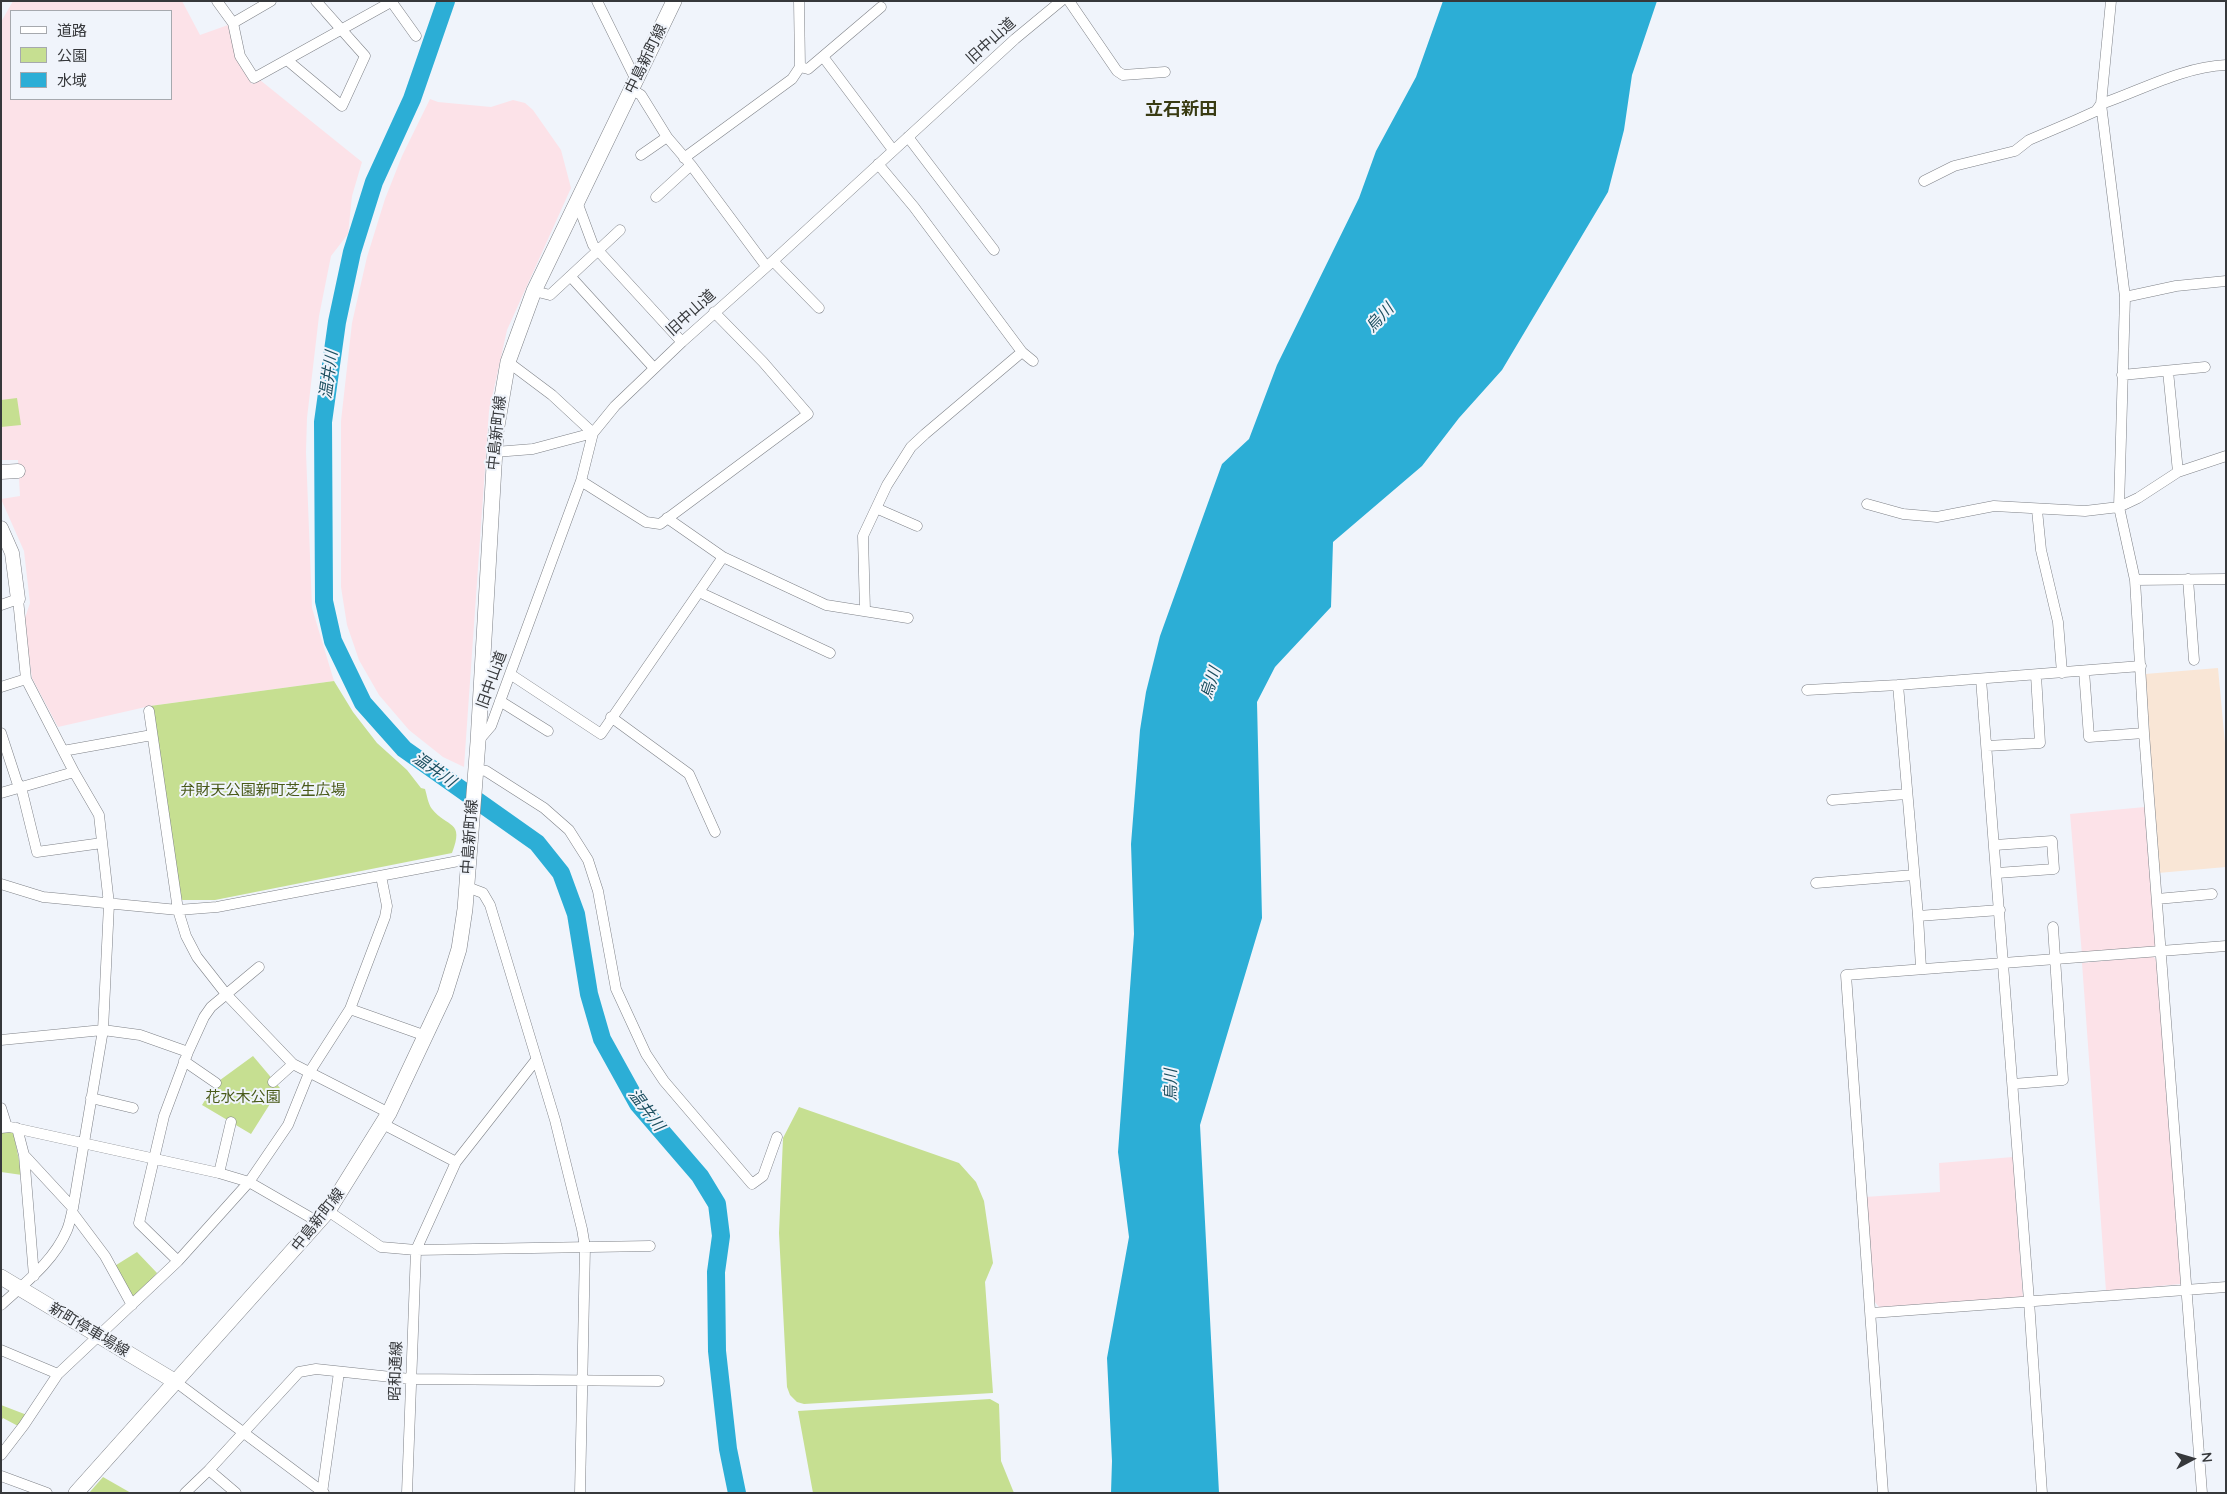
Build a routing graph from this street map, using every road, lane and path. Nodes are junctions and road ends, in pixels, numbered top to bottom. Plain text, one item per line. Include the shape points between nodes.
1 (217, 1) edge
2 (271, 1) edge
3 (316, 1) edge
4 (391, 1) edge
5 (597, 1) edge
6 (674, 1) edge
7 (799, 1) edge
8 (1061, 1) edge
9 (1069, 1) edge
10 (2111, 1) edge
11 (882, 7) dead end
12 (233, 23) junction
13 (342, 29) junction
14 (416, 36) dead end
15 (824, 58) junction
16 (287, 60) junction
17 (2226, 64) edge
18 (800, 67) junction
19 (1165, 72) dead end
20 (634, 85) junction
21 (2101, 104) junction
22 (667, 137) junction
23 (908, 137) junction
24 (893, 150) junction
25 (641, 155) dead end
26 (687, 162) junction
27 (878, 164) junction
28 (1924, 180) dead end
29 (656, 197) dead end
30 (577, 202) junction
31 (620, 230) dead end
32 (994, 250) dead end
33 (597, 251) junction
34 (770, 263) junction
35 (570, 278) junction
36 (2226, 281) edge
37 (534, 291) junction
38 (2125, 297) junction
39 (819, 308) dead end
40 (714, 312) junction
41 (682, 342) junction
42 (1022, 352) junction
43 (1033, 361) dead end
44 (508, 362) junction
45 (2205, 367) dead end
46 (654, 368) junction
47 (2168, 371) junction
48 (2122, 375) junction
49 (593, 434) junction
50 (495, 452) junction
51 (2226, 456) edge
52 (1, 472) edge
53 (18, 472) dead end
54 (2178, 472) junction
55 (581, 481) junction
56 (1867, 504) dead end
57 (2119, 507) junction
58 (878, 508) junction
59 (2037, 510) junction
60 (667, 518) junction
61 (917, 526) dead end
62 (1, 528) edge
63 (723, 557) junction
64 (2188, 579) junction
65 (2226, 579) edge
66 (2135, 580) junction
67 (699, 592) junction
68 (18, 599) junction
69 (1, 605) edge
70 (865, 611) junction
71 (908, 618) dead end
72 (830, 653) dead end
73 (2194, 660) dead end
74 (2141, 666) junction
75 (2084, 671) junction
76 (2062, 673) junction
77 (510, 674) junction
78 (2036, 675) junction
79 (26, 679) junction
80 (1981, 679) junction
81 (1898, 685) junction
82 (1, 687) edge
83 (1807, 690) dead end
84 (500, 701) junction
85 (149, 712) dead end
86 (611, 717) junction
87 (548, 731) dead end
88 (1, 733) edge
89 (2144, 733) junction
90 (152, 735) junction
91 (478, 742) junction
92 (1986, 746) junction
93 (63, 751) junction
94 (74, 772) junction
95 (474, 773) junction
96 (21, 787) junction
97 (1, 793) edge
98 (1906, 794) junction
99 (1832, 800) dead end
100 (715, 832) dead end
101 (102, 843) junction
102 (1994, 845) junction
103 (469, 858) junction
104 (1997, 872) junction
105 (1914, 875) junction
106 (382, 876) junction
107 (1816, 883) dead end
108 (1, 884) edge
109 (467, 887) junction
110 (2212, 894) dead end
111 (2157, 899) junction
112 (109, 904) junction
113 (178, 910) junction
114 (2000, 910) junction
115 (1918, 916) junction
116 (2053, 927) dead end
117 (2226, 946) edge
118 (2161, 952) junction
119 (2055, 960) junction
120 (2004, 964) junction
121 (259, 967) dead end
122 (1921, 968) junction
123 (226, 994) junction
124 (350, 1009) junction
125 (103, 1030) junction
126 (426, 1036) junction
127 (1, 1040) edge
128 (186, 1056) junction
129 (536, 1060) junction
130 (293, 1064) junction
131 (309, 1073) junction
132 (273, 1082) dead end
133 (216, 1084) dead end
134 (2013, 1084) junction
135 (91, 1098) junction
136 (1, 1108) edge
137 (133, 1108) dead end
138 (386, 1119) junction
139 (231, 1122) dead end
140 (9, 1128) edge
141 (777, 1137) dead end
142 (84, 1143) junction
143 (24, 1155) junction
144 (153, 1159) junction
145 (456, 1162) junction
146 (219, 1173) junction
147 (248, 1182) junction
148 (73, 1210) junction
149 (324, 1217) junction
150 (650, 1246) dead end
151 (585, 1247) junction
152 (416, 1250) junction
153 (178, 1261) junction
154 (34, 1276) junction
155 (1, 1277) edge
156 (2226, 1287) edge
157 (20, 1288) junction
158 (2186, 1290) junction
159 (2029, 1301) junction
160 (132, 1305) junction
161 (1, 1306) edge
162 (1871, 1313) junction
163 (99, 1337) junction
164 (1, 1350) edge
165 (339, 1372) junction
166 (58, 1374) junction
167 (410, 1379) junction
168 (582, 1380) junction
169 (659, 1381) dead end
170 (176, 1382) junction
171 (243, 1432) junction
172 (1, 1455) edge
173 (209, 1470) junction
174 (1, 1476) edge
175 (188, 1490) edge
176 (323, 1492) edge
177 (47, 1493) edge
178 (76, 1493) edge
179 (200, 1493) edge
180 (236, 1493) edge
181 (407, 1493) edge
182 (580, 1493) edge
183 (1883, 1493) edge
184 (2042, 1493) edge
185 (2202, 1493) edge

1 - 12 street
2 - 12 street
3 - 13 street
4 - 13 street
4 - 14 street
5 - 20 street
6 - 20 main road, 中島新町線
7 - 18 street
8 - 23 street, 旧中山道
9 - 19 street via 1118,71 1124,75
10 - 21 street
11 - 15 street
12 - 16 street via 240,56 254,78
13 - 16 street
13 - 16 street via 365,56 342,106
15 - 18 street via 808,70
15 - 24 street
17 - 21 street via 2169,77
18 - 26 street via 792,79
20 - 22 street
20 - 30 main road, 中島新町線
21 - 28 street via 2096,111 2029,140 2016,151 1954,166
21 - 38 street
22 - 25 street
22 - 26 street
23 - 24 street, 旧中山道
23 - 32 street
24 - 27 street, 旧中山道
26 - 29 street
26 - 34 street
27 - 34 street, 旧中山道
27 - 42 street
30 - 33 street
30 - 37 main road, 中島新町線
31 - 33 street
33 - 35 street
33 - 41 street
34 - 39 street
34 - 40 street, 旧中山道
35 - 37 street via 550,295
35 - 46 street
36 - 38 street via 2176,286
37 - 44 main road, 中島新町線
38 - 48 street
40 - 41 street, 旧中山道
40 - 60 street via 808,414
41 - 46 street, 旧中山道
42 - 43 street
42 - 58 street via 912,447 887,485
44 - 49 street via 552,395
44 - 50 main road, 中島新町線
45 - 47 street
46 - 49 street, 旧中山道 via 615,406
47 - 48 street
47 - 54 street
48 - 57 street
49 - 50 street via 533,449
49 - 55 street, 旧中山道
50 - 91 main road, 中島新町線
51 - 54 street
52 - 53 street
54 - 57 street
55 - 60 street via 646,522 660,524
55 - 77 street, 旧中山道
56 - 59 street via 1903,514 1937,517 1994,506
57 - 59 street via 2085,511
57 - 66 street
58 - 61 street
58 - 70 street via 863,536
59 - 76 street via 2041,550 2058,622
60 - 63 street
62 - 68 street via 12,554
63 - 67 street
63 - 70 street via 826,605
64 - 65 street
64 - 66 street
64 - 73 street
66 - 74 street
67 - 72 street
67 - 86 street
68 - 69 street
68 - 79 street
70 - 71 street
74 - 75 street
74 - 89 street
75 - 76 street
75 - 89 street via 2089,737
76 - 78 street
77 - 84 street, 旧中山道
77 - 86 street via 601,734
78 - 80 street
78 - 92 street via 2040,743
79 - 82 street
79 - 93 street
80 - 81 street
80 - 92 street
81 - 83 street
81 - 98 street
84 - 87 street
84 - 91 street, 旧中山道 via 491,726
85 - 90 street
86 - 100 street via 689,774
88 - 96 street
89 - 111 street
90 - 93 street
90 - 113 street
91 - 95 main road, 中島新町線
92 - 102 street
93 - 94 street
94 - 96 street
94 - 101 street via 99,815
95 - 103 main road, 中島新町線
95 - 141 street via 486,772 544,808 568,830 588,860 598,891 616,989 646,1054 664,1081 752,1184 762,1176
96 - 97 street
96 - 101 street via 37,852
98 - 99 street
98 - 105 street
101 - 112 street
102 - 104 street
102 - 104 street via 2052,841 2054,869
103 - 106 street
103 - 109 main road, 中島新町線
104 - 114 street
105 - 107 street
105 - 115 street
106 - 113 street via 217,907
106 - 124 street via 387,906 385,917
108 - 112 street via 43,897
109 - 126 main road, 中島新町線 via 455,965
109 - 129 street via 483,893 490,905
110 - 111 street
111 - 118 street
112 - 113 street
112 - 125 street
113 - 123 street via 197,957
114 - 115 street
114 - 120 street
115 - 122 street
116 - 119 street
117 - 118 street
118 - 119 street
118 - 158 street
119 - 120 street
119 - 134 street via 2063,1080
120 - 122 street
120 - 134 street
121 - 123 street
122 - 162 street via 1846,975
123 - 128 street via 204,1017
123 - 130 street
124 - 126 street
124 - 131 street
125 - 127 street
125 - 128 street via 140,1036
125 - 135 street
126 - 138 main road, 中島新町線
128 - 133 street
128 - 144 street via 164,1116
129 - 145 street
129 - 151 street via 555,1120
130 - 131 street
130 - 132 street
131 - 138 street
131 - 147 street via 288,1125
134 - 159 street
135 - 137 street
135 - 142 street
136 - 140 street
138 - 145 street
138 - 149 main road, 中島新町線
139 - 146 street
140 - 142 street
140 - 143 street
142 - 144 street
142 - 148 street
143 - 148 street
143 - 154 street
144 - 146 street
144 - 153 street via 139,1223
145 - 152 street
146 - 147 street
147 - 149 street
147 - 153 street
148 - 154 street via 67,1231
148 - 160 street via 105,1256
149 - 152 street via 381,1247
149 - 170 main road, 中島新町線
150 - 151 street
151 - 152 street
151 - 168 street
152 - 167 street, 昭和通線
153 - 160 street
154 - 157 street
155 - 157 main road, 新町停車場線
156 - 158 street
157 - 161 street
157 - 163 main road, 新町停車場線
158 - 159 street
158 - 185 street
159 - 162 street
159 - 184 street
160 - 163 street
162 - 183 street
163 - 166 street
163 - 170 main road, 新町停車場線
164 - 166 street
165 - 167 street
165 - 171 street via 316,1369 299,1372
165 - 176 street
166 - 172 street
167 - 168 street
167 - 181 street, 昭和通線
168 - 169 street
168 - 182 street
170 - 171 street
170 - 178 main road, 中島新町線
171 - 173 street
171 - 176 street
173 - 175 street
173 - 180 street
174 - 177 street
175 - 179 street

